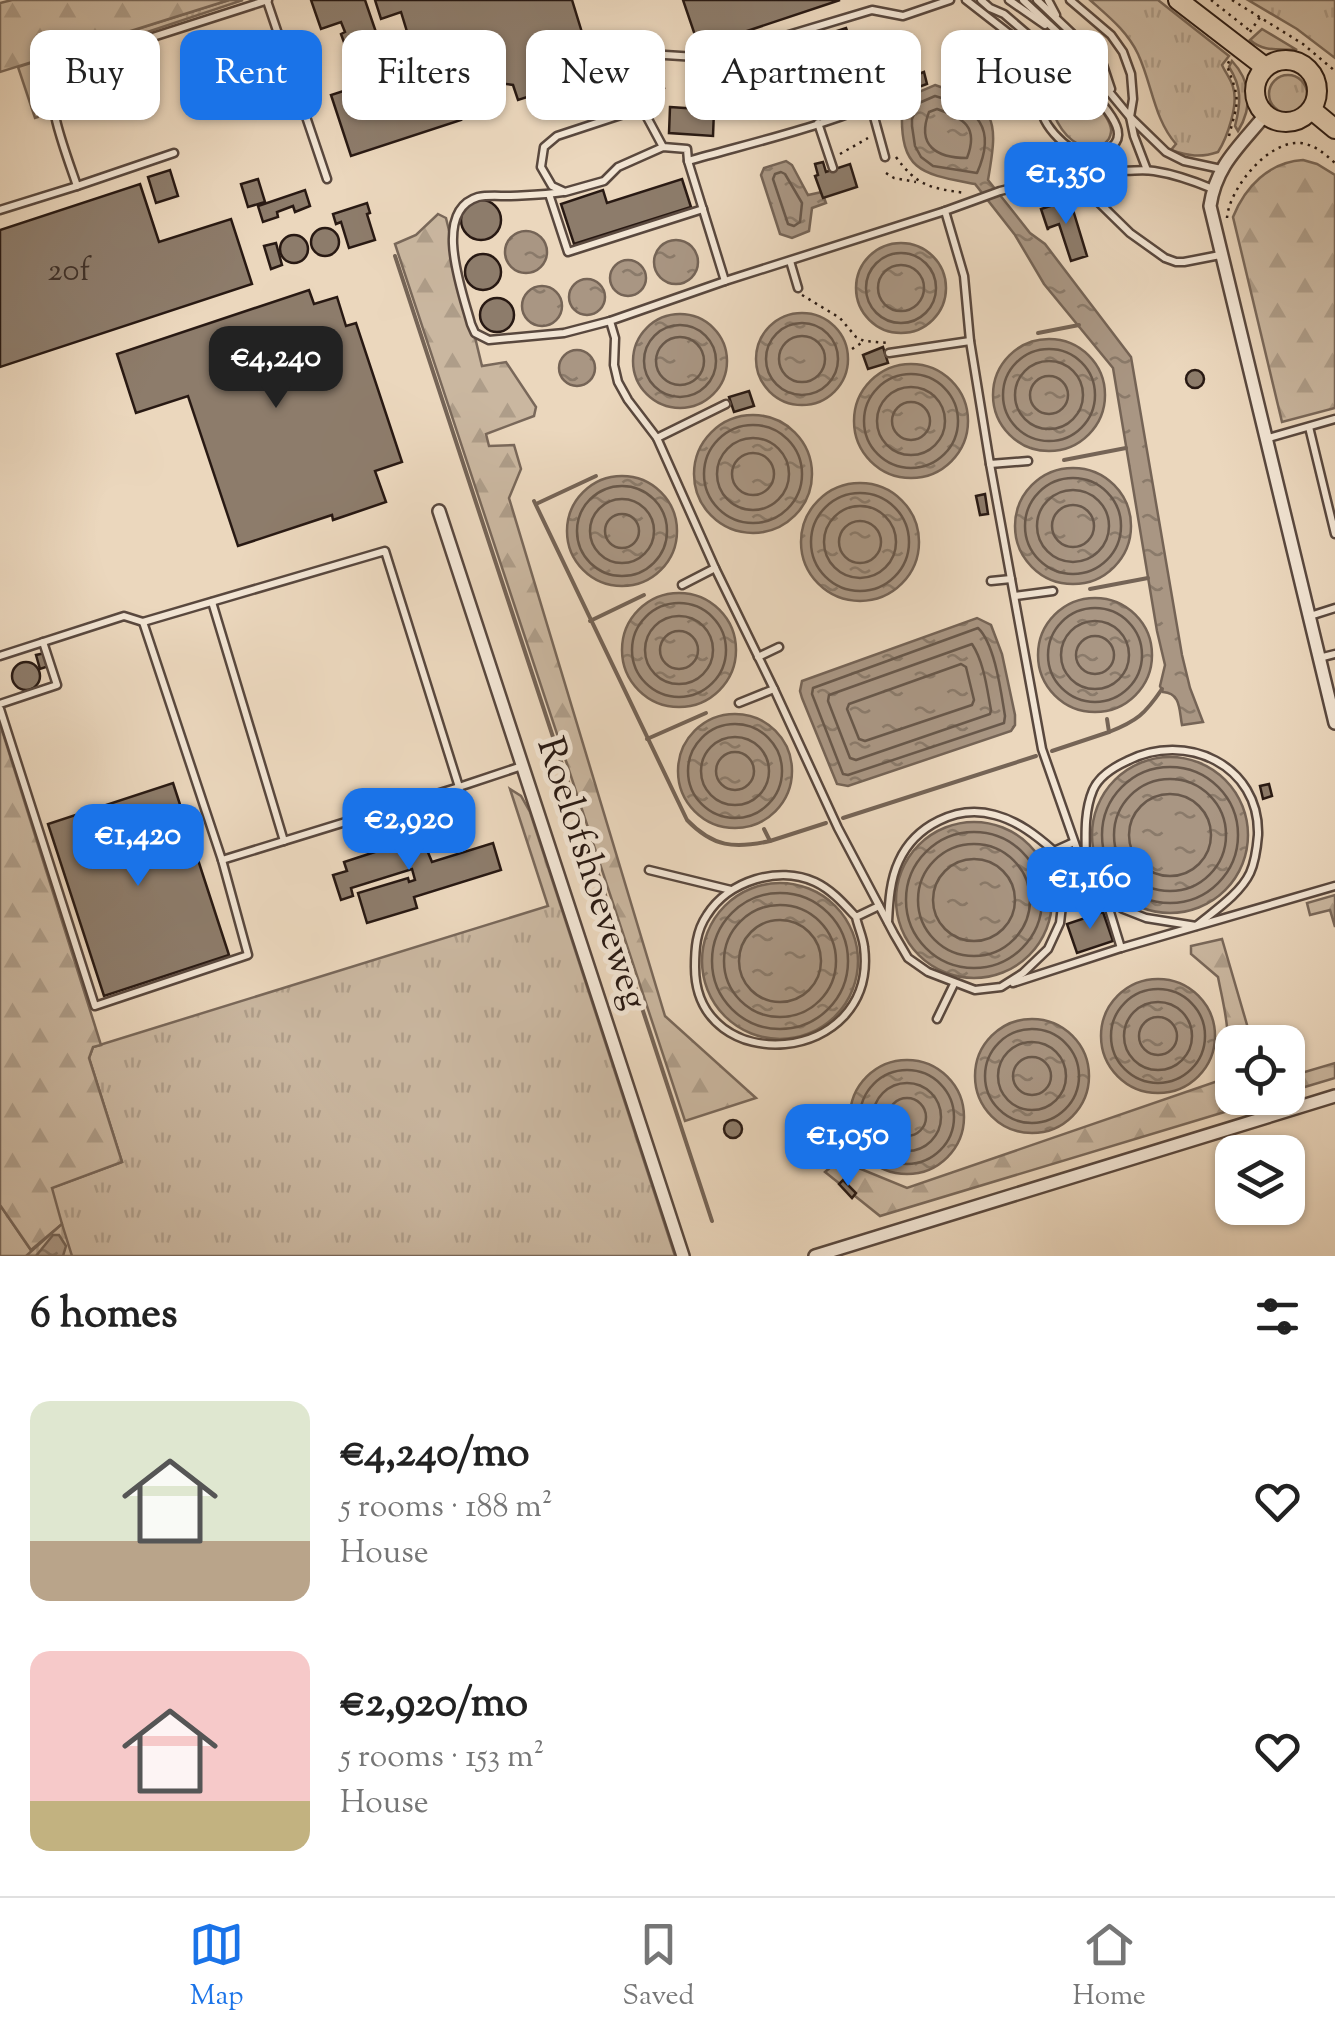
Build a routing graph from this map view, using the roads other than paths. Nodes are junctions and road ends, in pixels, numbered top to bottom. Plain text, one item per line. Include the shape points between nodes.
1 (268, 0) edge
2 (950, 0) edge
3 (966, 0) edge
4 (981, 0) edge
5 (1009, 0) edge
6 (1023, 0) edge
7 (1037, 0) edge
8 (1048, 0) edge
9 (1070, 0) edge
10 (1178, 0) edge
11 (997, 1) edge
12 (1004, 14) junction
13 (1056, 16) junction
14 (1004, 30) edge
15 (1023, 30) edge
16 (1054, 30) edge
17 (1054, 30) edge
18 (665, 55) dead end
19 (1265, 67) junction
20 (1108, 90) edge
21 (1113, 96) junction
22 (1312, 110) junction
23 (1108, 113) edge
24 (1265, 115) junction
25 (1130, 117) junction
26 (827, 120) edge
27 (875, 120) edge
28 (1046, 120) edge
29 (818, 123) junction
30 (1335, 129) edge
31 (663, 147) junction
32 (174, 153) dead end
33 (1083, 156) junction
34 (885, 157) dead end
35 (688, 161) junction
36 (1224, 164) junction
37 (833, 168) dead end
38 (1147, 170) junction
39 (328, 180) dead end
40 (77, 186) junction
41 (1213, 189) junction
42 (564, 192) junction
43 (549, 194) junction
44 (703, 209) junction
45 (0, 210) edge
46 (945, 211) junction
47 (1220, 255) junction
48 (790, 261) junction
49 (725, 282) junction
50 (798, 288) road end
51 (610, 321) junction
52 (970, 341) junction
53 (889, 353) dead end
54 (726, 404) dead end
55 (1335, 419) edge
56 (1309, 427) junction
57 (657, 438) junction
58 (1266, 439) junction
59 (1028, 461) dead end
60 (990, 464) junction
61 (439, 511) dead end
62 (1335, 534) edge
63 (715, 568) junction
64 (1011, 579) junction
65 (991, 581) dead end
66 (682, 585) dead end
67 (1054, 591) dead end
68 (1014, 596) junction
69 (212, 602) junction
70 (1335, 608) edge
71 (1309, 616) junction
72 (143, 622) junction
73 (43, 642) junction
74 (779, 646) dead end
75 (1335, 654) edge
76 (0, 656) edge
77 (758, 657) junction
78 (1319, 658) junction
79 (774, 688) junction
80 (740, 703) dead end
81 (0, 706) edge
82 (1335, 722) edge
83 (523, 766) junction
84 (459, 787) junction
85 (464, 803) dead end
86 (284, 841) junction
87 (1074, 842) junction
88 (1054, 851) junction
89 (222, 860) junction
90 (1086, 866) junction
91 (649, 870) dead end
92 (1335, 886) edge
93 (731, 890) junction
94 (1106, 898) junction
95 (879, 906) junction
96 (856, 917) junction
97 (888, 922) junction
98 (1196, 926) junction
99 (1121, 948) junction
100 (954, 984) junction
101 (1001, 987) junction
102 (937, 1019) dead end
103 (1335, 1096) edge
104 (683, 1256) edge
105 (815, 1256) edge

1 - 39 lane
1 - 40 lane via 62,71 51,101
2 - 18 lane via 904,16 872,10 712,58
3 - 14 lane
4 - 12 lane
5 - 16 lane
6 - 17 lane
7 - 13 lane
8 - 13 lane
9 - 25 lane via 1123,52 1131,74
10 - 19 main road
11 - 12 lane
12 - 15 lane
13 - 21 lane via 1102,62
19 - 22 main road via 1290,59 1314,74
19 - 24 main road via 1255,87
20 - 21 lane
21 - 25 lane
22 - 24 main road via 1291,122
22 - 30 main road
23 - 33 lane via 1118,138 1112,148
24 - 36 street
25 - 36 lane via 1166,152
25 - 38 lane
26 - 29 lane
27 - 34 lane
28 - 33 lane
29 - 35 lane
29 - 37 lane
31 - 35 lane via 686,149
31 - 42 lane via 618,166 604,181
31 - 42 lane via 642,108 557,136 544,147 542,167 552,186
32 - 40 lane
33 - 38 lane via 1116,170
35 - 44 lane
36 - 41 street
38 - 41 lane
40 - 45 lane
41 - 47 street
42 - 43 lane
43 - 44 lane via 568,252
43 - 51 lane via 479,196 463,204 454,257 475,332 508,339
44 - 49 lane
46 - 47 lane via 1000,191 1066,179 1082,185 1164,258 1184,262
46 - 48 lane
46 - 52 lane via 964,276
47 - 58 street
48 - 49 lane
48 - 50 lane
49 - 51 lane
51 - 57 lane via 618,382
52 - 53 lane
52 - 60 lane
54 - 57 lane
55 - 56 lane
56 - 58 lane
56 - 62 lane
57 - 63 lane
58 - 71 street
59 - 60 lane
60 - 64 lane
61 - 83 street, Roelofshoeveweg
63 - 66 lane
63 - 77 lane
64 - 65 lane
64 - 68 lane
67 - 68 lane
68 - 87 lane via 1042,749
69 - 72 lane
69 - 84 lane via 385,551
69 - 86 lane
70 - 71 lane
71 - 78 street
72 - 73 lane via 124,616
72 - 89 lane
73 - 76 lane
73 - 81 lane via 57,685
74 - 77 lane
75 - 78 lane
77 - 79 lane
78 - 82 street
79 - 80 lane
79 - 95 lane
81 - 89 lane via 96,1006 248,955
83 - 84 lane
83 - 104 street, Roelofshoeveweg
84 - 85 lane
84 - 86 lane
86 - 89 lane
87 - 88 lane
87 - 90 lane
88 - 97 lane via 994,814 964,812 933,823 898,862
88 - 101 lane via 1063,896 1060,924 1048,949
90 - 94 lane
90 - 98 lane via 1085,814 1095,786 1112,768 1164,749 1216,760 1250,794 1257,848 1250,874
91 - 93 lane
92 - 98 lane
93 - 96 lane via 796,875 819,884
93 - 96 lane via 707,914 695,944 695,980 726,1032 758,1044 814,1038 837,1025 864,974
94 - 98 lane via 1146,918
94 - 99 lane
95 - 96 lane
95 - 97 lane
97 - 100 lane via 908,958
98 - 99 lane
99 - 101 lane
100 - 101 lane
100 - 102 lane
103 - 105 street

